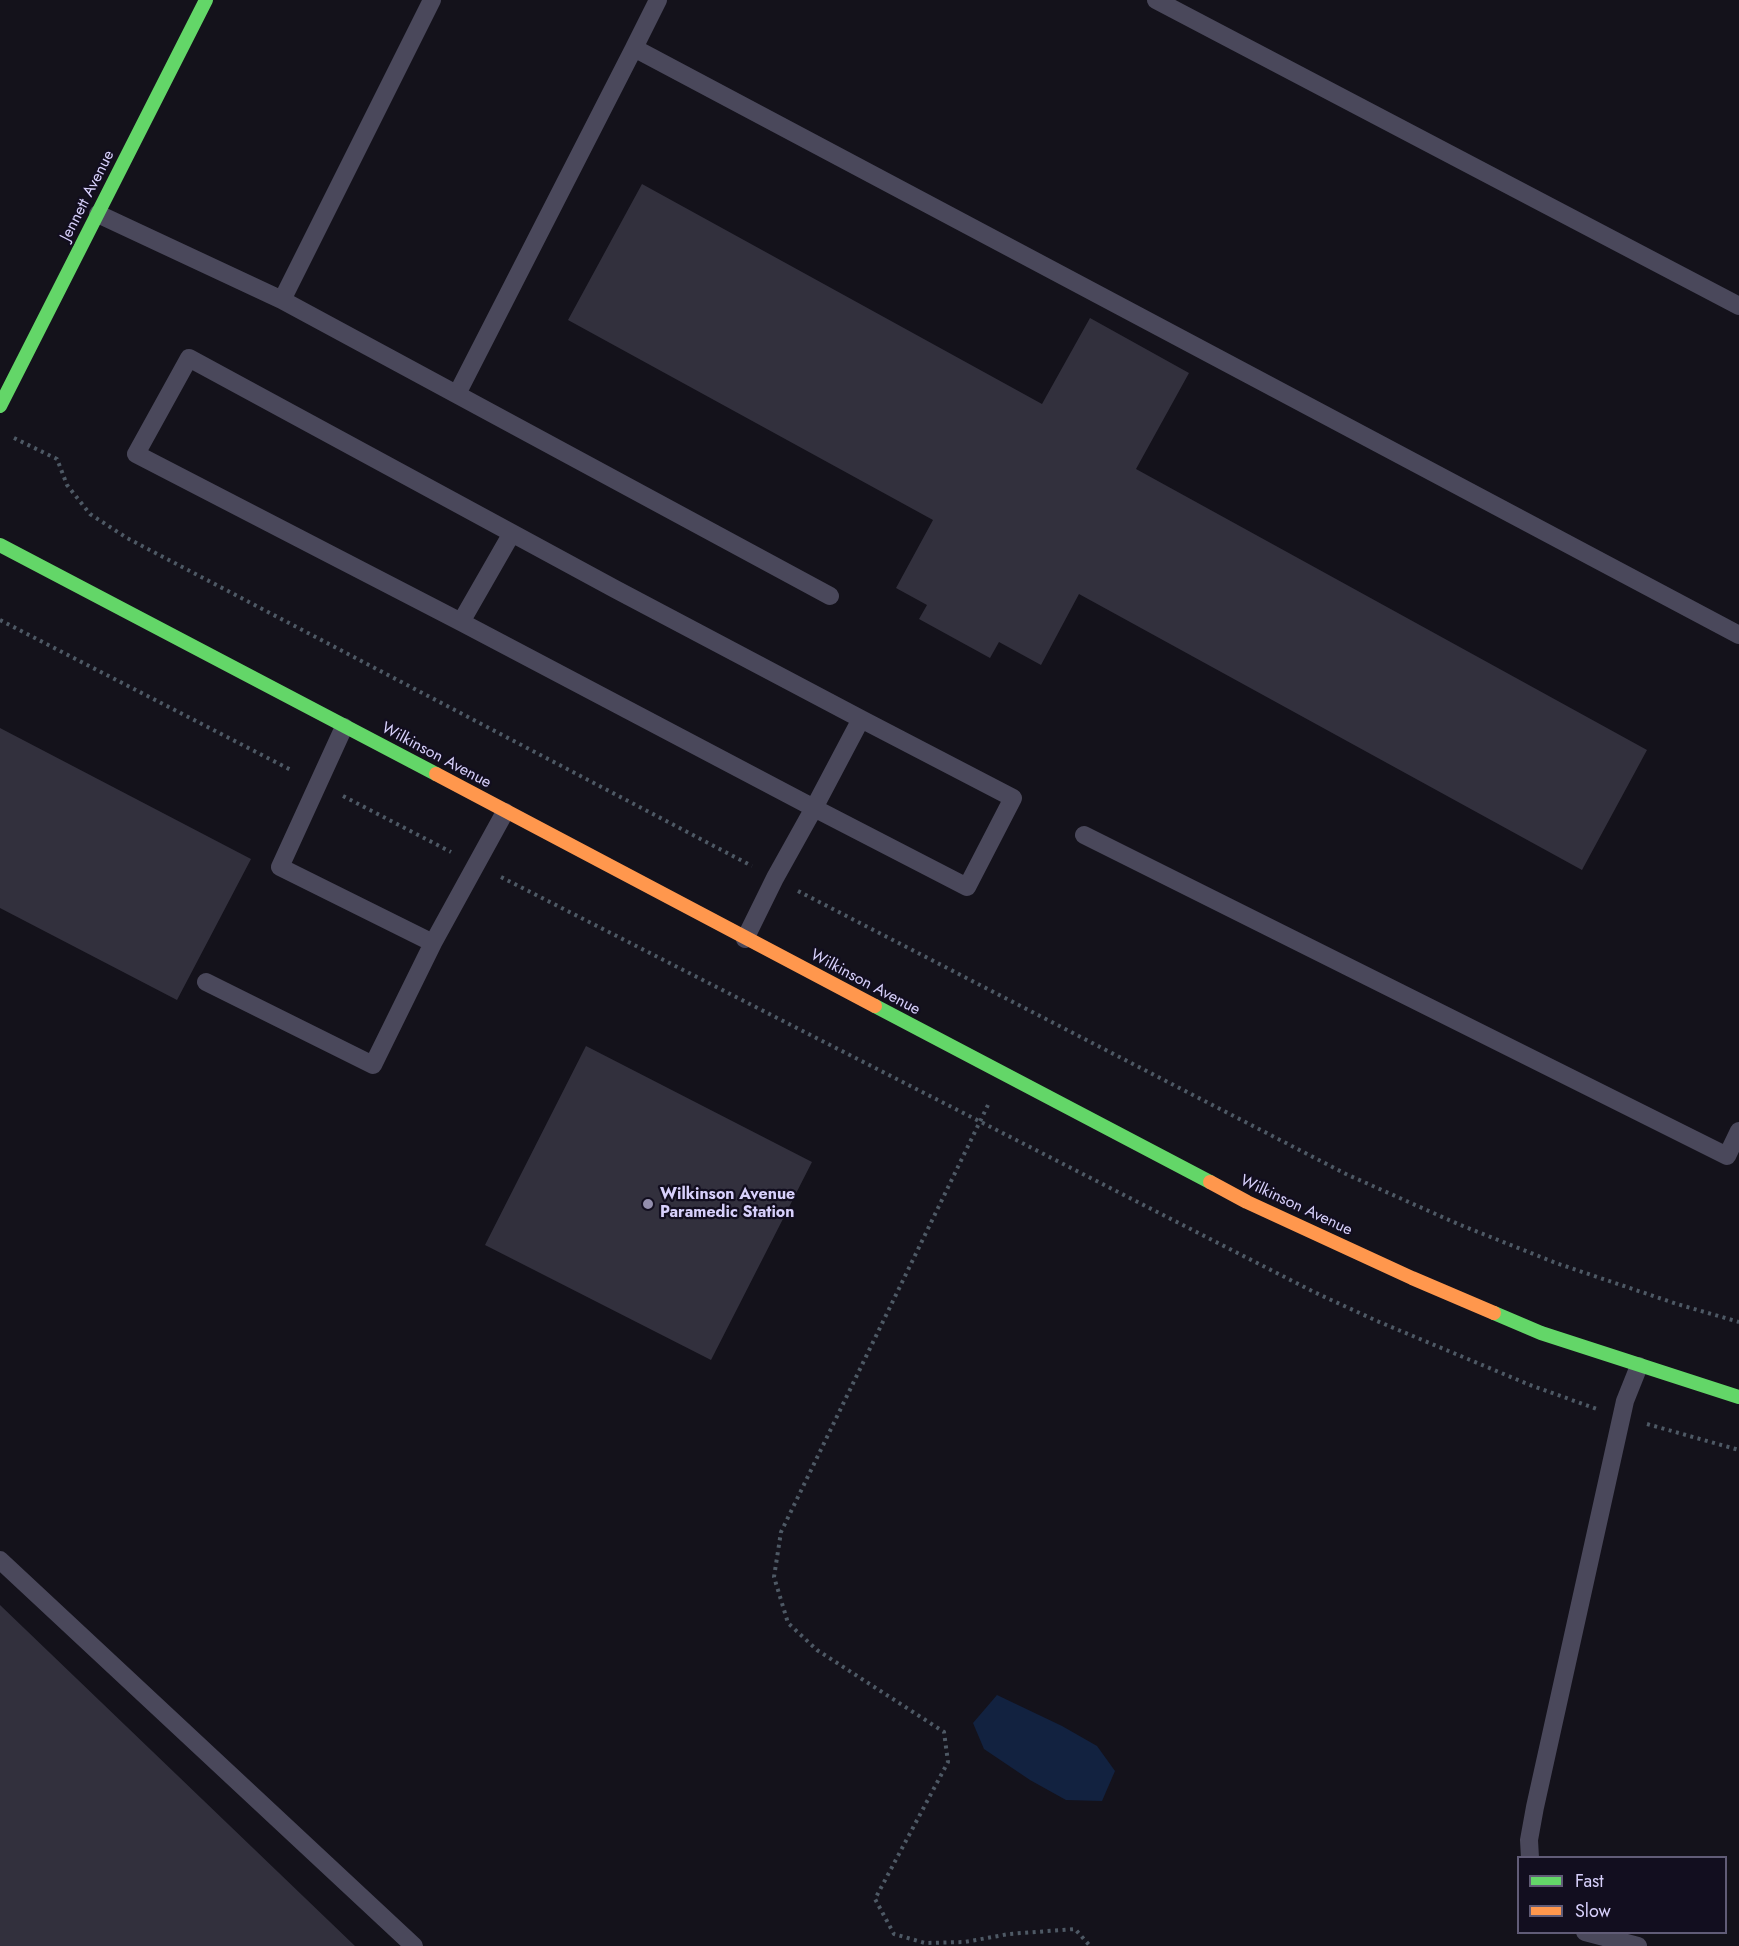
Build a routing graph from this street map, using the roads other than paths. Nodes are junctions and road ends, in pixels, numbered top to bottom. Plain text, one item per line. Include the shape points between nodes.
1 (206, 0) edge
2 (432, 0) edge
3 (658, 0) edge
4 (1156, 0) edge
5 (634, 48) junction
6 (98, 214) junction
7 (282, 300) junction
8 (1739, 306) edge
9 (457, 394) junction
10 (0, 406) edge
11 (512, 532) junction
12 (0, 545) edge
13 (830, 596) dead end
14 (461, 622) junction
15 (1739, 635) edge
16 (861, 719) junction
17 (344, 727) junction
18 (814, 808) junction
19 (506, 812) junction
20 (1084, 835) dead end
21 (745, 939) junction
22 (433, 943) junction
23 (206, 982) dead end
24 (1739, 1131) edge
25 (1639, 1366) junction
26 (1739, 1397) edge
27 (0, 1560) edge
28 (1530, 1856) edge
29 (1593, 1934) edge
30 (414, 1946) edge
31 (1638, 1946) edge

1 - 6 street, Jennett Avenue
2 - 7 lane
3 - 5 lane
4 - 8 lane
5 - 9 lane
5 - 15 lane
6 - 7 lane
6 - 10 street, Jennett Avenue
7 - 9 lane
9 - 13 lane
11 - 14 lane
11 - 14 lane via 189,358 136,454
11 - 16 lane
12 - 17 street, Wilkinson Avenue
14 - 18 lane
16 - 18 lane
16 - 18 lane via 1014,798 967,887
17 - 19 street, Wilkinson Avenue
17 - 22 lane via 280,867
18 - 21 lane
19 - 21 street, Wilkinson Avenue
19 - 22 lane
20 - 24 lane via 1727,1156
21 - 25 street, Wilkinson Avenue via 1247,1202 1541,1333
22 - 23 lane via 373,1065
25 - 26 street, Wilkinson Avenue
25 - 28 lane via 1625,1401 1535,1807
27 - 30 lane
29 - 31 lane

